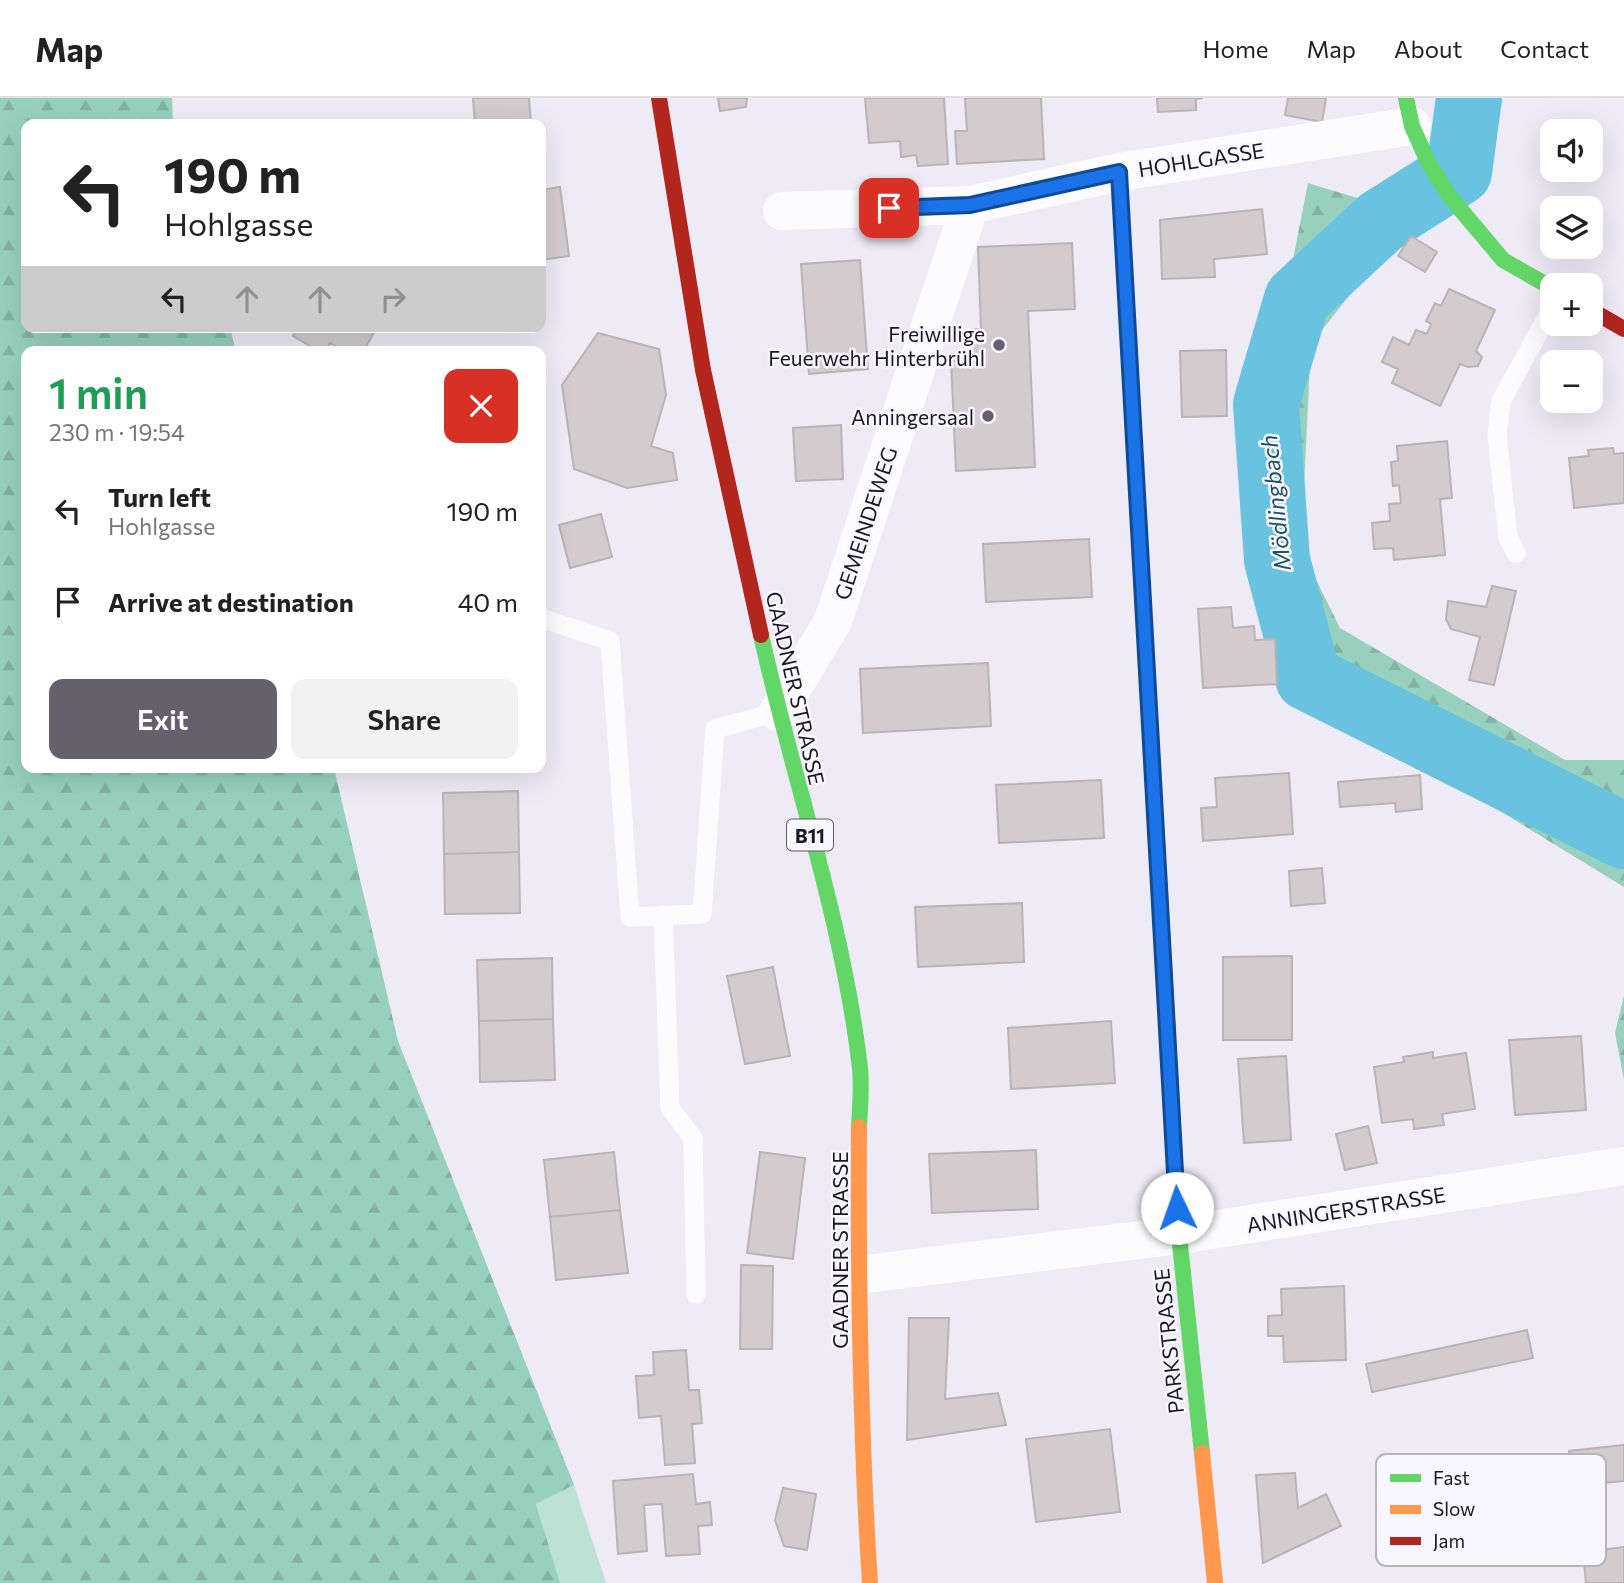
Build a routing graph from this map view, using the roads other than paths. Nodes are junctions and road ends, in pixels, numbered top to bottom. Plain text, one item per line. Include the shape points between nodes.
1 (659, 98) edge
2 (1409, 112) edge
3 (1119, 172) junction
4 (970, 205) junction
5 (782, 211) dead end
6 (1540, 281) edge
7 (1603, 317) edge
8 (1624, 329) edge
9 (1540, 330) edge
10 (1516, 554) dead end
11 (546, 620) edge
12 (778, 712) junction
13 (663, 915) junction
14 (1606, 1168) edge
15 (1179, 1235) junction
16 (858, 1275) junction
17 (696, 1294) dead end
18 (870, 1583) edge
19 (1214, 1583) edge

1 - 12 main road, GAADNER STRASSE / B11 via 703,370
2 - 3 street, HOHLGASSE
2 - 6 main road via 1428,162 1450,197 1503,260
3 - 4 street, HOHLGASSE
3 - 15 main road, PARKSTRASSE
4 - 5 street, HOHLGASSE
4 - 12 street, GEMEINDEWEG via 833,621
7 - 8 main road
9 - 10 lane via 1501,401 1497,435 1508,538
11 - 13 lane via 610,642 630,917
12 - 13 lane via 715,729 702,914
12 - 16 main road, GAADNER STRASSE / B11 via 838,939 860,1070
13 - 17 lane via 670,1108 693,1138
14 - 15 street, ANNINGERSTRASSE
15 - 16 street, ANNINGERSTRASSE
15 - 19 main road, PARKSTRASSE
16 - 18 main road, GAADNER STRASSE / B11

